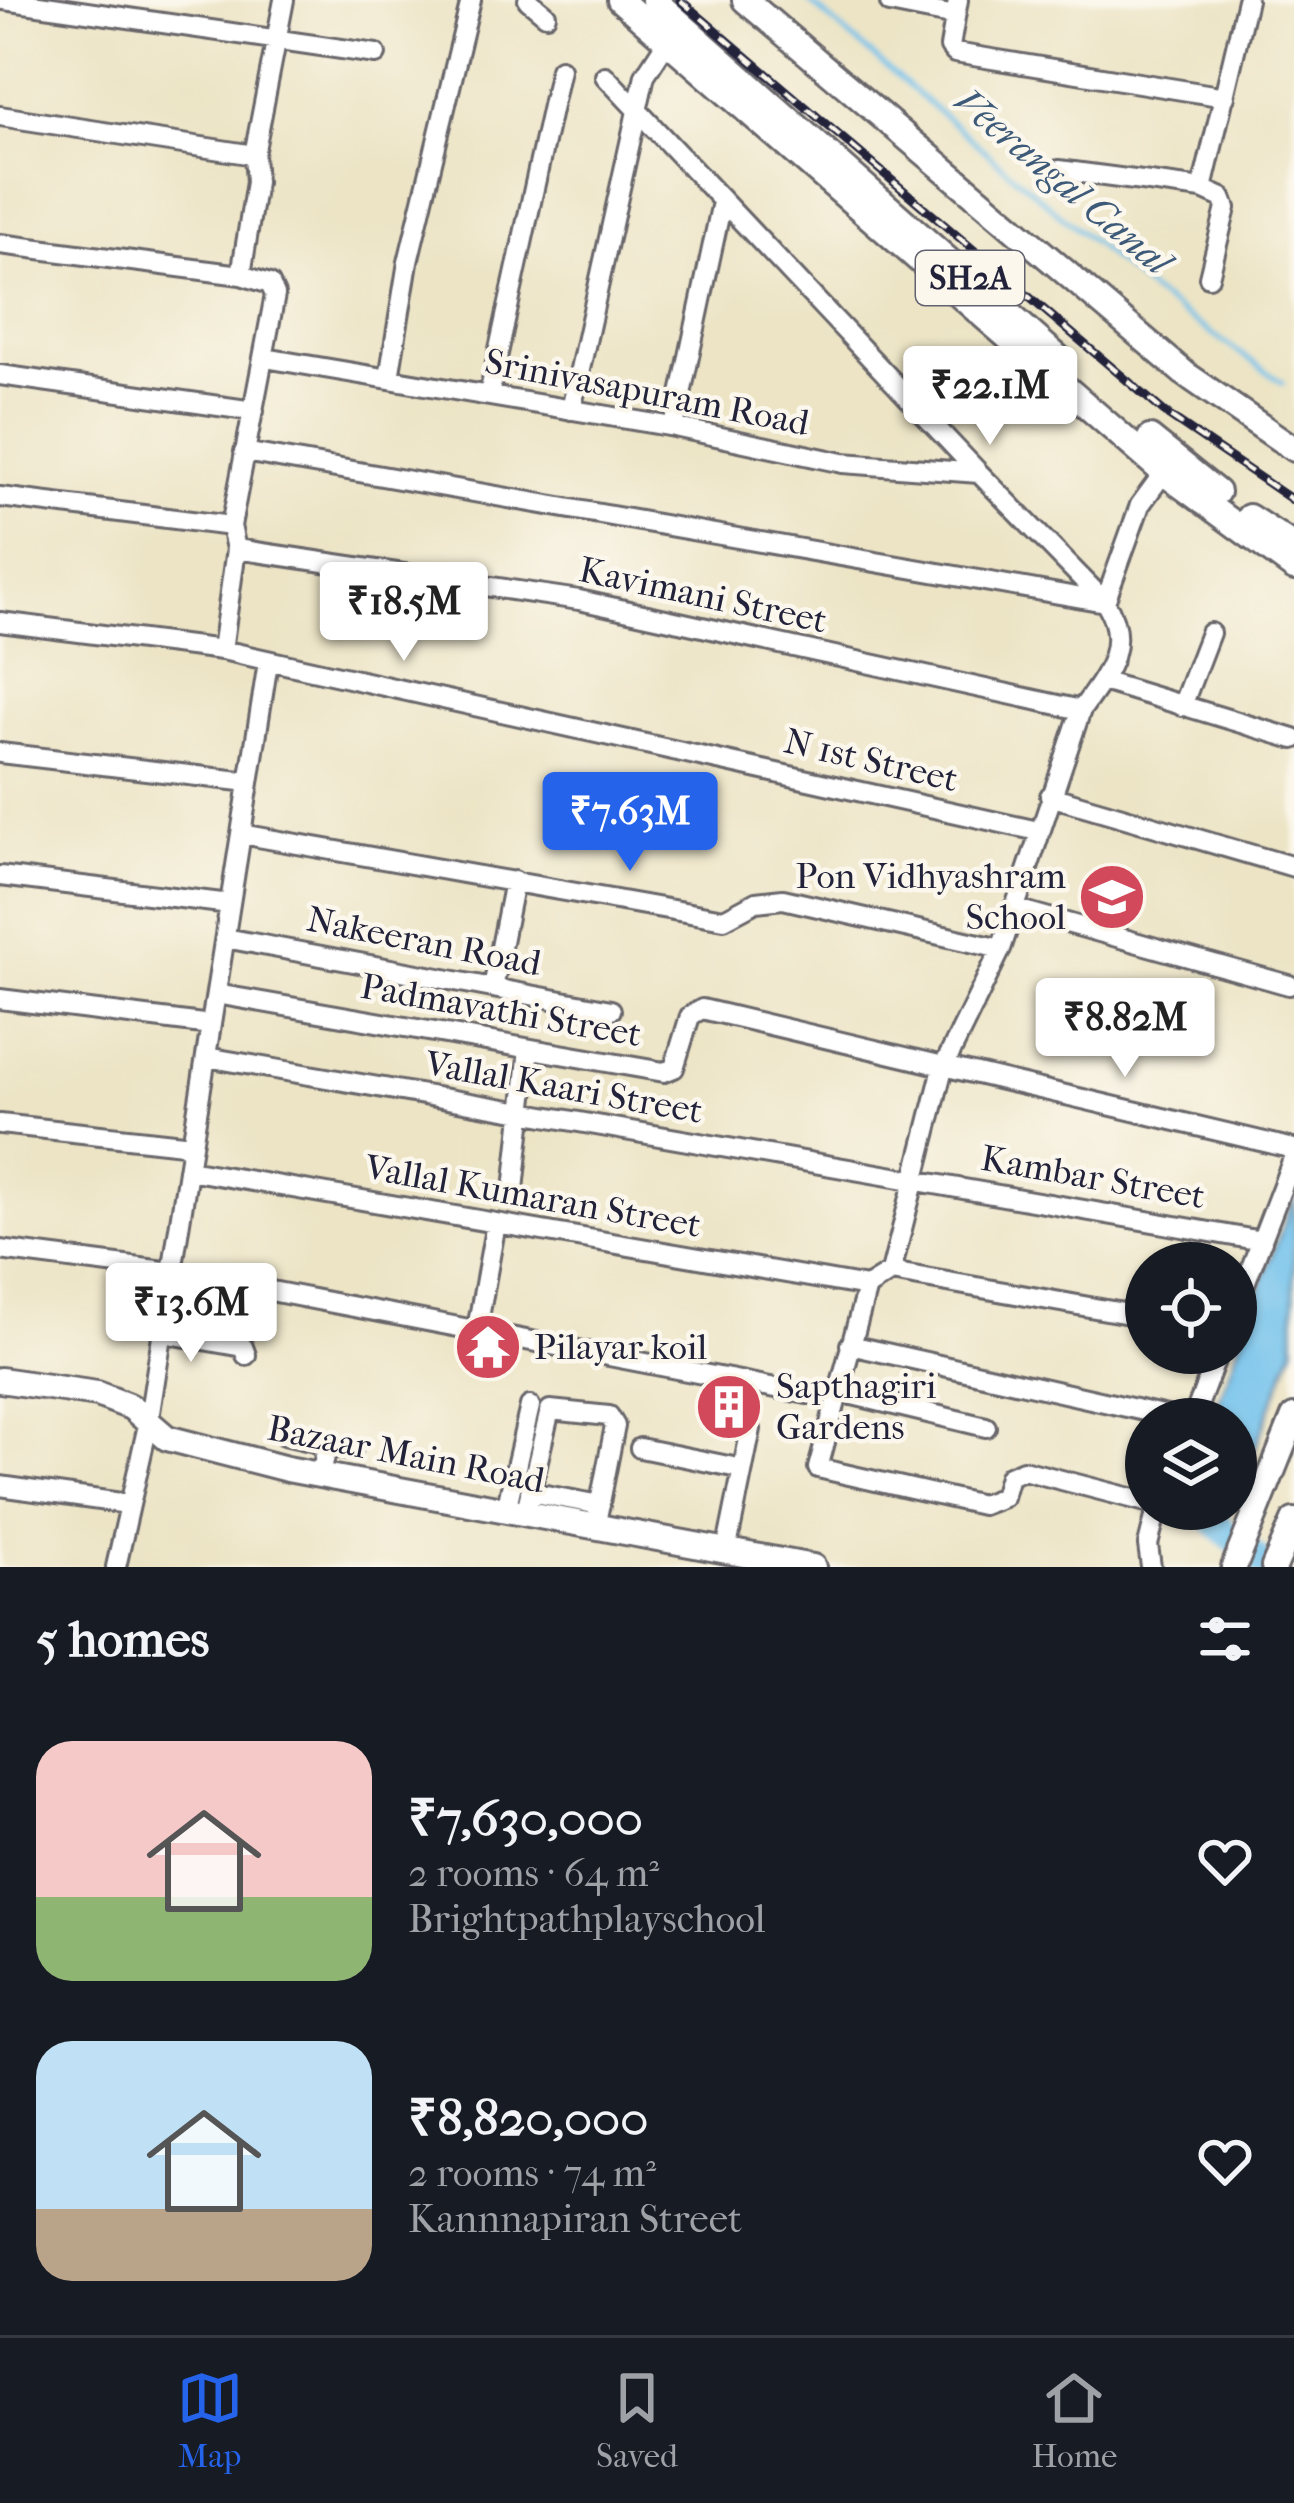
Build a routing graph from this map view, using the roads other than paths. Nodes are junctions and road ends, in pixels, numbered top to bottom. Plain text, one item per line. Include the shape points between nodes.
1 (4, 0) edge
2 (284, 0) edge
3 (471, 0) edge
4 (528, 0) edge
5 (620, 0) edge
6 (654, 0) edge
7 (746, 0) edge
8 (770, 0) edge
9 (1247, 0) edge
10 (890, 3) dead end
11 (956, 8) edge
12 (546, 15) dead end
13 (668, 38) junction
14 (275, 39) junction
15 (376, 55) dead end
16 (560, 69) dead end
17 (605, 76) dead end
18 (1225, 97) junction
19 (638, 112) junction
20 (0, 116) edge
21 (254, 155) junction
22 (1059, 170) dead end
23 (1202, 189) junction
24 (722, 202) junction
25 (0, 244) edge
26 (241, 275) junction
27 (1209, 277) dead end
28 (265, 358) junction
29 (0, 375) edge
30 (389, 378) junction
31 (489, 395) junction
32 (571, 410) junction
33 (254, 411) junction
34 (674, 428) junction
35 (1294, 430) edge
36 (1294, 449) edge
37 (244, 452) junction
38 (1164, 472) junction
39 (980, 473) junction
40 (0, 497) edge
41 (231, 526) junction
42 (1294, 546) edge
43 (236, 549) junction
44 (1294, 568) edge
45 (1105, 602) junction
46 (0, 622) edge
47 (1210, 633) dead end
48 (222, 650) junction
49 (268, 662) junction
50 (1102, 681) junction
51 (1181, 706) junction
52 (1082, 710) junction
53 (1294, 739) edge
54 (0, 752) edge
55 (249, 782) junction
56 (1050, 796) junction
57 (1038, 831) junction
58 (241, 834) junction
59 (1294, 867) edge
60 (0, 876) edge
61 (514, 881) junction
62 (230, 904) junction
63 (1013, 908) junction
64 (225, 938) junction
65 (1000, 949) junction
66 (1289, 985) dead end
67 (494, 988) junction
68 (216, 994) junction
69 (0, 999) edge
70 (611, 1010) dead end
71 (211, 1025) junction
72 (529, 1048) junction
73 (206, 1057) junction
74 (943, 1068) junction
75 (523, 1114) junction
76 (0, 1124) edge
77 (192, 1144) junction
78 (1294, 1152) edge
79 (188, 1170) junction
80 (911, 1178) junction
81 (513, 1198) dead end
82 (496, 1223) junction
83 (1262, 1241) junction
84 (0, 1250) edge
85 (1257, 1254) edge
86 (172, 1272) junction
87 (891, 1272) junction
88 (867, 1287) junction
89 (1125, 1313) edge
90 (478, 1329) junction
91 (163, 1333) junction
92 (850, 1345) junction
93 (246, 1355) dead end
94 (0, 1379) edge
95 (836, 1391) junction
96 (0, 1393) edge
97 (1125, 1407) edge
98 (534, 1408) dead end
99 (1294, 1417) edge
100 (143, 1420) junction
101 (986, 1427) dead end
102 (751, 1429) dead end
103 (284, 1435) dead end
104 (328, 1444) junction
105 (640, 1448) dead end
106 (352, 1450) dead end
107 (743, 1469) junction
108 (320, 1476) junction
109 (0, 1486) edge
110 (1125, 1496) edge
111 (128, 1504) junction
112 (519, 1508) junction
113 (597, 1517) junction
114 (1294, 1521) edge
115 (1151, 1530) edge
116 (741, 1558) edge
117 (1277, 1560) edge
118 (116, 1567) edge
119 (813, 1567) edge
120 (1151, 1567) edge
121 (1234, 1567) edge

1 - 14 street
2 - 14 street
3 - 30 street via 408,262
4 - 12 street
5 - 13 main road, SH2A
6 - 13 main road, SH2A
7 - 36 main road, SH2A via 1184,374
8 - 35 main road, SH2A via 1195,364
9 - 18 street
10 - 11 street
11 - 18 street via 955,53
13 - 19 street via 646,75
13 - 38 main road, SH2A
14 - 15 street
14 - 21 street
16 - 31 street
17 - 19 street
18 - 23 street
19 - 24 street
19 - 32 street
20 - 21 street
21 - 26 street
22 - 23 street
23 - 27 street via 1226,208
24 - 34 street
24 - 39 street
25 - 26 street
26 - 28 street via 270,284 275,295
28 - 30 street, Srinivasapuram Road
28 - 33 street
29 - 33 street
30 - 31 street, Srinivasapuram Road
31 - 32 street, Srinivasapuram Road
32 - 34 street, Srinivasapuram Road
33 - 37 street
34 - 39 street, Srinivasapuram Road via 843,463
37 - 41 street
37 - 45 street
38 - 42 main road, SH2A
38 - 44 main road, SH2A
38 - 45 street via 1140,505
39 - 45 street
40 - 41 street
41 - 43 street
43 - 48 street
43 - 52 street, Kavimani Street via 579,600
45 - 50 street via 1120,626
46 - 48 street, N 1st Street
47 - 51 street
48 - 49 street, N 1st Street
49 - 55 street
49 - 57 street, N 1st Street
50 - 51 street
50 - 52 street
51 - 53 street
52 - 56 street
54 - 55 street
55 - 58 street
56 - 57 street
56 - 59 street
57 - 63 street
58 - 61 street
58 - 62 street
60 - 62 street
61 - 65 street via 724,919 783,898
61 - 67 street
62 - 64 street
63 - 65 street
63 - 66 street
64 - 67 street, Nakeeran Road
64 - 68 street
65 - 74 street
67 - 70 street, Nakeeran Road
68 - 71 street
68 - 72 street, Padmavathi Street
69 - 71 street
71 - 73 street
72 - 74 street, Padmavathi Street via 669,1072 690,1016 702,1009
72 - 75 street
73 - 75 street, Vallal Kaari Street
73 - 77 street
74 - 78 street
74 - 80 street
75 - 80 street, Vallal Kaari Street
75 - 81 street
76 - 77 street
77 - 79 street
78 - 83 street
79 - 82 street, Vallal Kumaran Street
79 - 86 street
80 - 83 street, Kambar Street
80 - 87 street
82 - 88 street, Vallal Kumaran Street
82 - 90 street
83 - 85 street
84 - 86 street
86 - 90 street
86 - 91 street
87 - 88 street
87 - 89 street
88 - 92 street
90 - 95 street via 806,1394
91 - 93 street via 243,1347
91 - 100 street
92 - 95 street
92 - 97 street
94 - 100 main road, Bazaar Main Road via 97,1394
95 - 101 street
95 - 110 street via 818,1458 828,1474 982,1505 1003,1497 1009,1476 1024,1470
96 - 100 main road
98 - 112 street
99 - 121 main road
100 - 108 main road, Bazaar Main Road via 194,1447
100 - 111 street
102 - 107 street
103 - 104 street
104 - 106 street
104 - 108 street
105 - 107 street
107 - 116 street
108 - 112 main road, Bazaar Main Road
109 - 111 street
111 - 118 street
112 - 113 main road, Bazaar Main Road
112 - 113 street via 550,1410 609,1417 615,1426
113 - 116 main road, Bazaar Main Road
114 - 117 main road
115 - 120 street
116 - 119 main road, Bazaar Main Road

